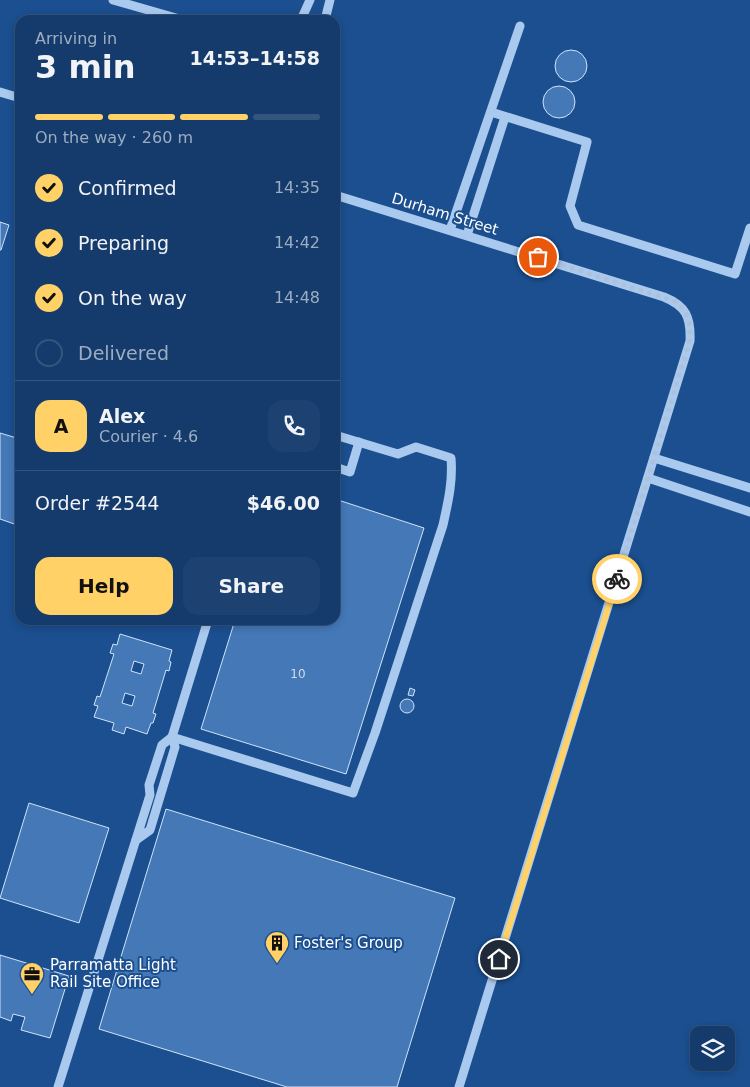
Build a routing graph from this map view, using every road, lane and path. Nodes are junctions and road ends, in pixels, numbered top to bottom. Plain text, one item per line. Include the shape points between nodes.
1 (112, 0) edge
2 (310, 0) edge
3 (330, 0) edge
4 (165, 15) edge
5 (303, 15) edge
6 (326, 15) edge
7 (520, 26) dead end
8 (0, 92) edge
9 (15, 96) edge
10 (492, 112) junction
11 (505, 117) junction
12 (340, 197) edge
13 (750, 228) edge
14 (450, 230) junction
15 (467, 235) junction
16 (340, 436) edge
17 (359, 442) junction
18 (654, 458) junction
19 (340, 469) edge
20 (648, 478) junction
21 (750, 488) edge
22 (750, 512) edge
23 (206, 625) edge
24 (172, 737) junction
25 (136, 840) junction
26 (58, 1087) edge
27 (459, 1087) edge

1 - 4 street
2 - 5 street
3 - 6 street
7 - 10 street
8 - 9 street
10 - 11 street
10 - 14 street
11 - 13 street via 587,142 570,206 578,225 735,274
11 - 15 street
12 - 14 street, Durham Street
14 - 15 street, Durham Street
15 - 18 street, Durham Street via 677,302 686,312 691,327 690,340
16 - 17 street
17 - 19 street via 350,472
17 - 24 street via 398,454 416,447 451,458 453,476 443,525 353,793
18 - 20 street
18 - 21 street
20 - 22 street
20 - 27 street
23 - 24 street
24 - 25 street via 162,745
24 - 25 street via 175,747 150,830
25 - 26 street

